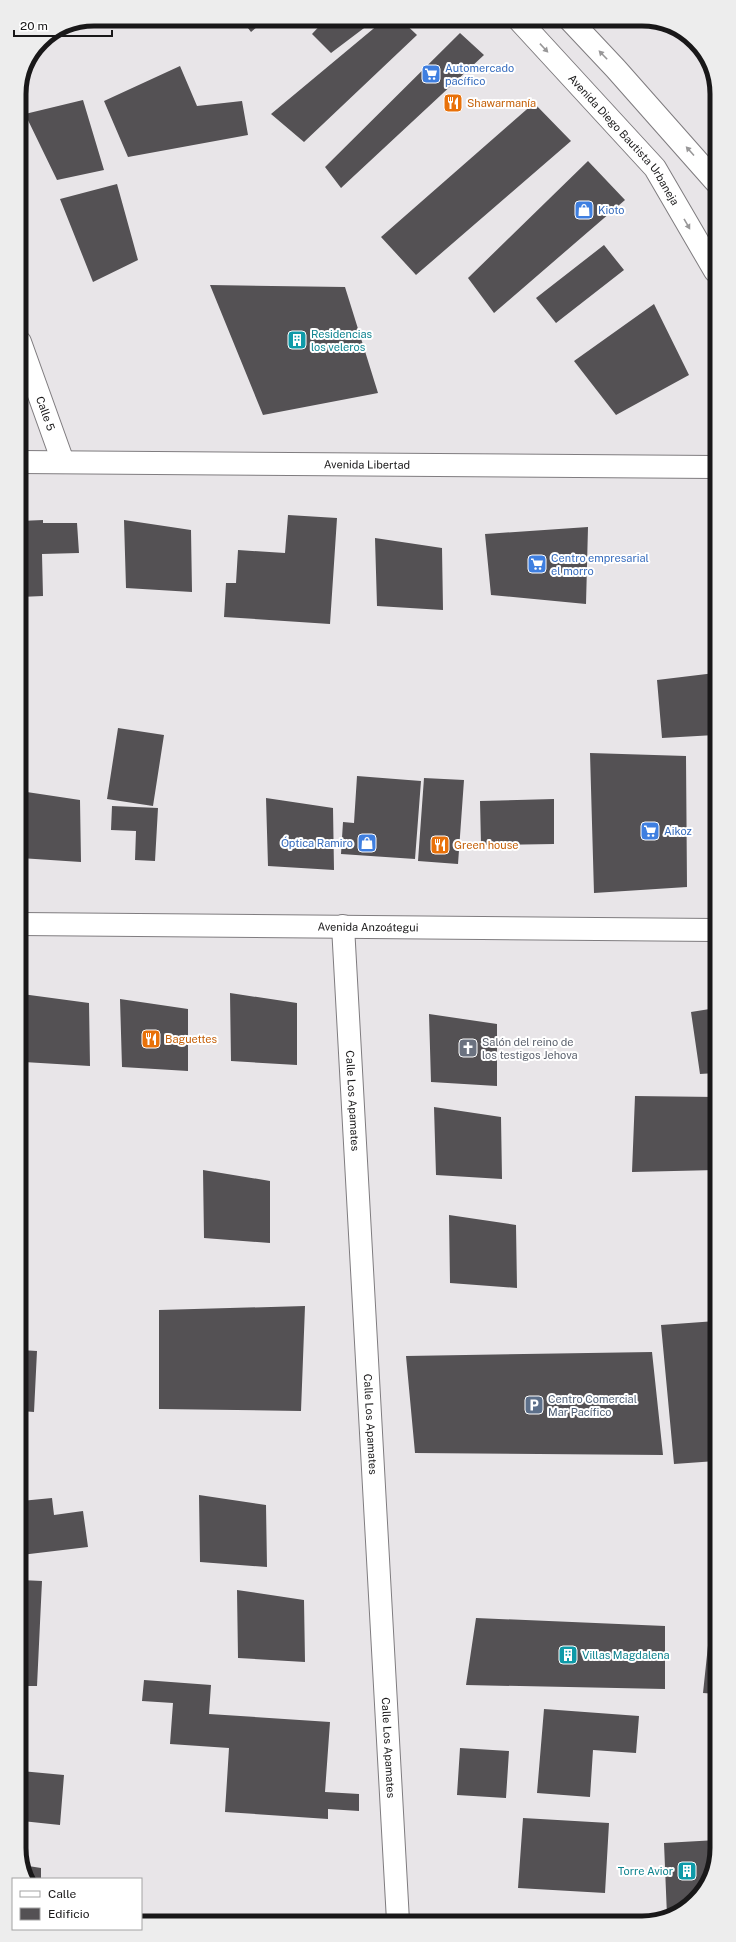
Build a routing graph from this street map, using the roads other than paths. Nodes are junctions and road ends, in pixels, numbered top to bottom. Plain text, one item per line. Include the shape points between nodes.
1 (524, 26) edge
2 (575, 26) edge
3 (710, 176) edge
4 (710, 262) edge
5 (26, 359) edge
6 (26, 462) edge
7 (63, 462) junction
8 (710, 467) edge
9 (26, 924) edge
10 (343, 926) junction
11 (710, 930) edge
12 (398, 1916) edge

1 -> 4 street, Avenida Diego Bautista Urbaneja via 655,168
3 -> 2 street via 622,75
5 - 7 street, Calle 5
6 - 7 street, Avenida Libertad
7 - 8 street, Avenida Libertad
9 - 10 street, Avenida Anzoátegui
10 - 11 street, Avenida Anzoátegui
10 - 12 street, Calle Los Apamates

